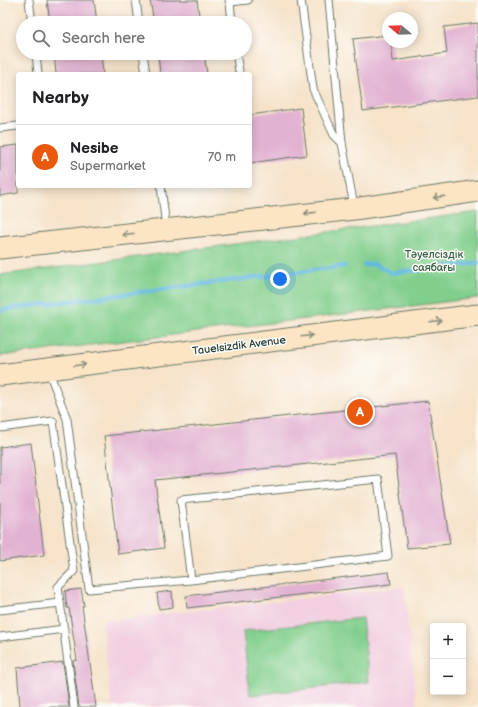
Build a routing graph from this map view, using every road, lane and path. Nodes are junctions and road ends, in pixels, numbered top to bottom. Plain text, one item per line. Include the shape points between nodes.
1 (29, 0) edge
2 (136, 0) edge
3 (248, 0) edge
4 (301, 0) edge
5 (329, 0) edge
6 (230, 1) edge
7 (31, 16) edge
8 (138, 16) edge
9 (231, 16) edge
10 (37, 60) edge
11 (144, 60) edge
12 (237, 60) edge
13 (239, 71) dead end
14 (38, 72) edge
15 (146, 72) edge
16 (16, 126) edge
17 (0, 128) edge
18 (342, 143) junction
19 (161, 188) edge
20 (478, 191) edge
21 (354, 209) junction
22 (167, 229) junction
23 (0, 248) edge
24 (478, 315) edge
25 (48, 369) junction
26 (0, 375) edge
27 (67, 419) junction
28 (53, 421) junction
29 (0, 428) edge
30 (191, 580) junction
31 (60, 603) junction
32 (0, 610) edge
33 (64, 629) junction
34 (0, 637) edge
35 (74, 707) edge

1 - 7 lane
2 - 8 lane
3 - 6 lane
4 - 18 lane via 313,89 334,134
5 - 18 lane
6 - 9 lane
10 - 14 lane
11 - 15 lane
12 - 13 lane
16 - 17 lane
18 - 21 lane
19 - 22 lane
20 -> 21 street
21 -> 22 street
22 -> 23 street
25 -> 24 street, Tauelsizdik Avenue
25 - 26 street, Tauelsizdik Avenue
25 - 27 lane
27 - 28 lane
27 - 30 lane via 89,589
28 - 29 lane
28 - 31 lane via 74,571 58,587
30 - 30 lane via 388,556 378,479 181,500
31 - 32 lane
31 - 33 lane
33 - 34 lane
33 - 35 lane

